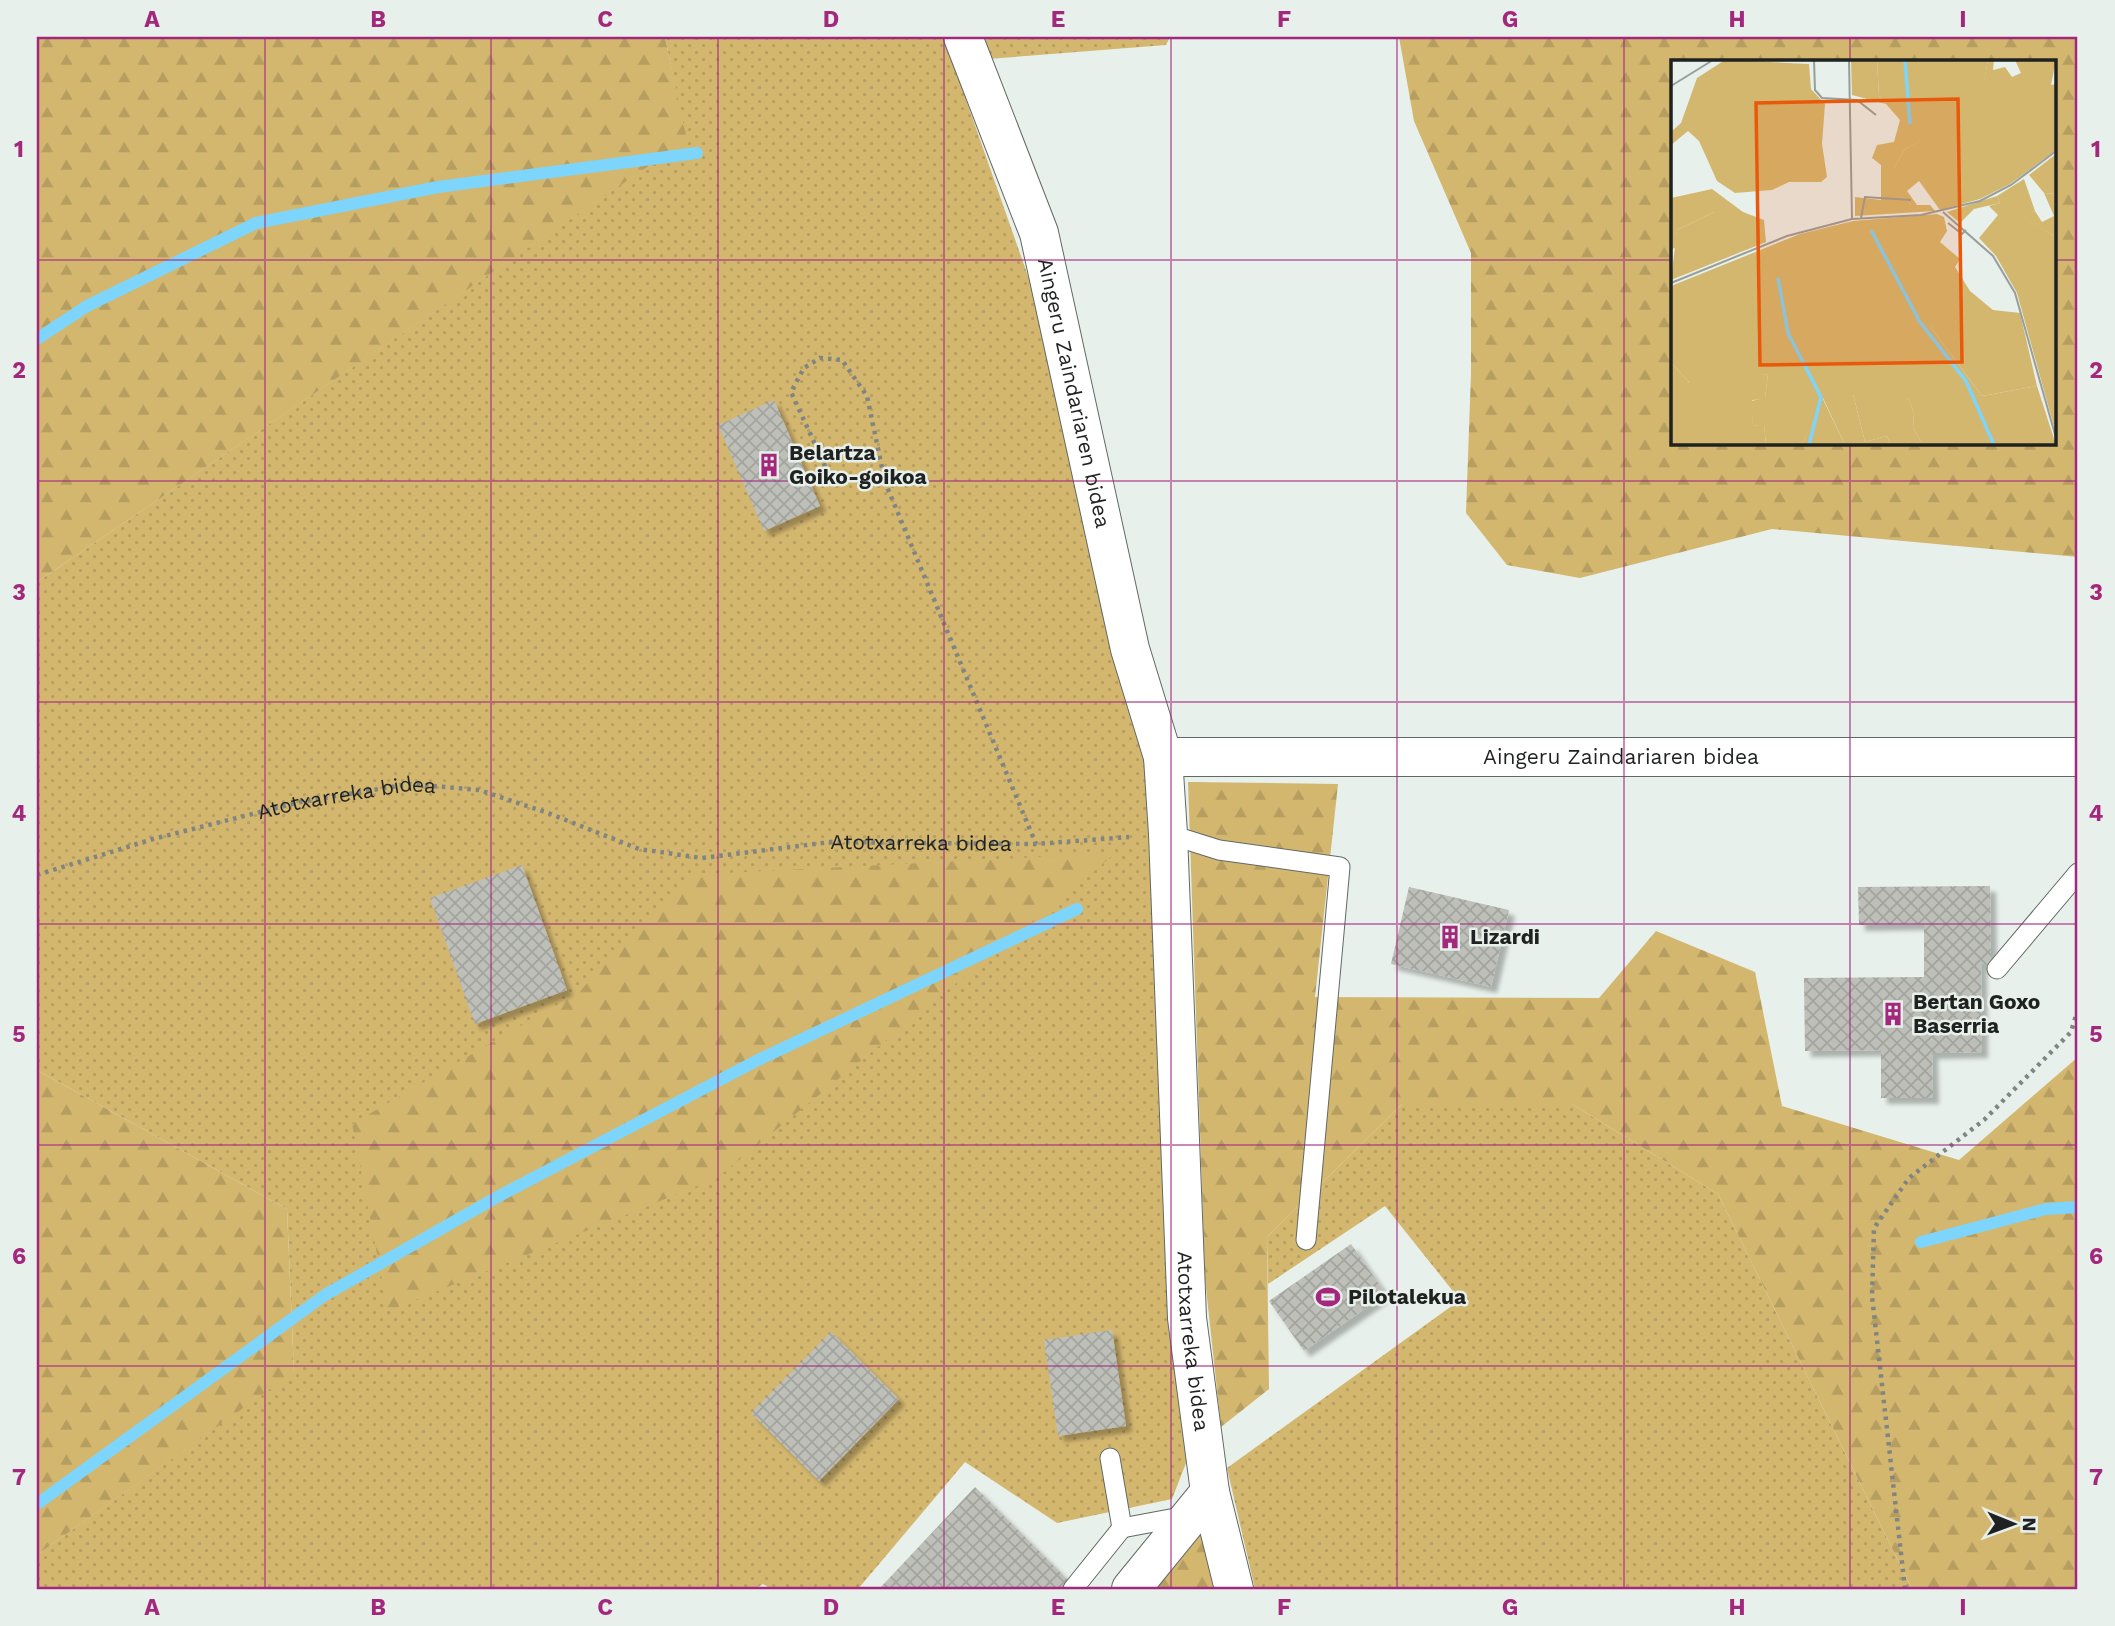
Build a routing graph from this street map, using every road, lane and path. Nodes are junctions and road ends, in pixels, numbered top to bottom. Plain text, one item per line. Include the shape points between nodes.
1 (963, 37) edge
2 (885, 482) junction
3 (1163, 757) junction
4 (2078, 757) edge
5 (1168, 834) junction
6 (1036, 844) junction
7 (2078, 873) edge
8 (37, 875) edge
9 (1997, 969) dead end
10 (2078, 1009) edge
11 (1306, 1240) dead end
12 (1110, 1458) dead end
13 (1200, 1504) junction
14 (1122, 1528) junction
15 (1073, 1589) edge
16 (1131, 1589) edge
17 (1234, 1589) edge
18 (1905, 1589) edge

1 - 3 street, Aingeru Zaindariaren bidea via 1039,233 1130,649
2 - 2 path via 831,479 791,392 804,368 820,358 842,360 867,396
2 - 6 path
3 - 4 street, Aingeru Zaindariaren bidea
3 - 5 street, Aingeru Zaindariaren bidea
5 - 6 path, Atotxarreka bidea
5 - 11 lane via 1219,850 1340,867
5 - 13 street, Atotxarreka bidea via 1187,1318
6 - 8 path, Atotxarreka bidea via 831,842 702,858 639,849 479,790 409,785 300,802 153,839
7 - 9 lane
10 - 18 path via 2071,1032 1984,1120 1909,1178 1874,1228 1872,1296
12 - 14 lane
13 - 14 lane
13 - 16 street
13 - 17 street, Atotxarreka bidea
14 - 15 lane

